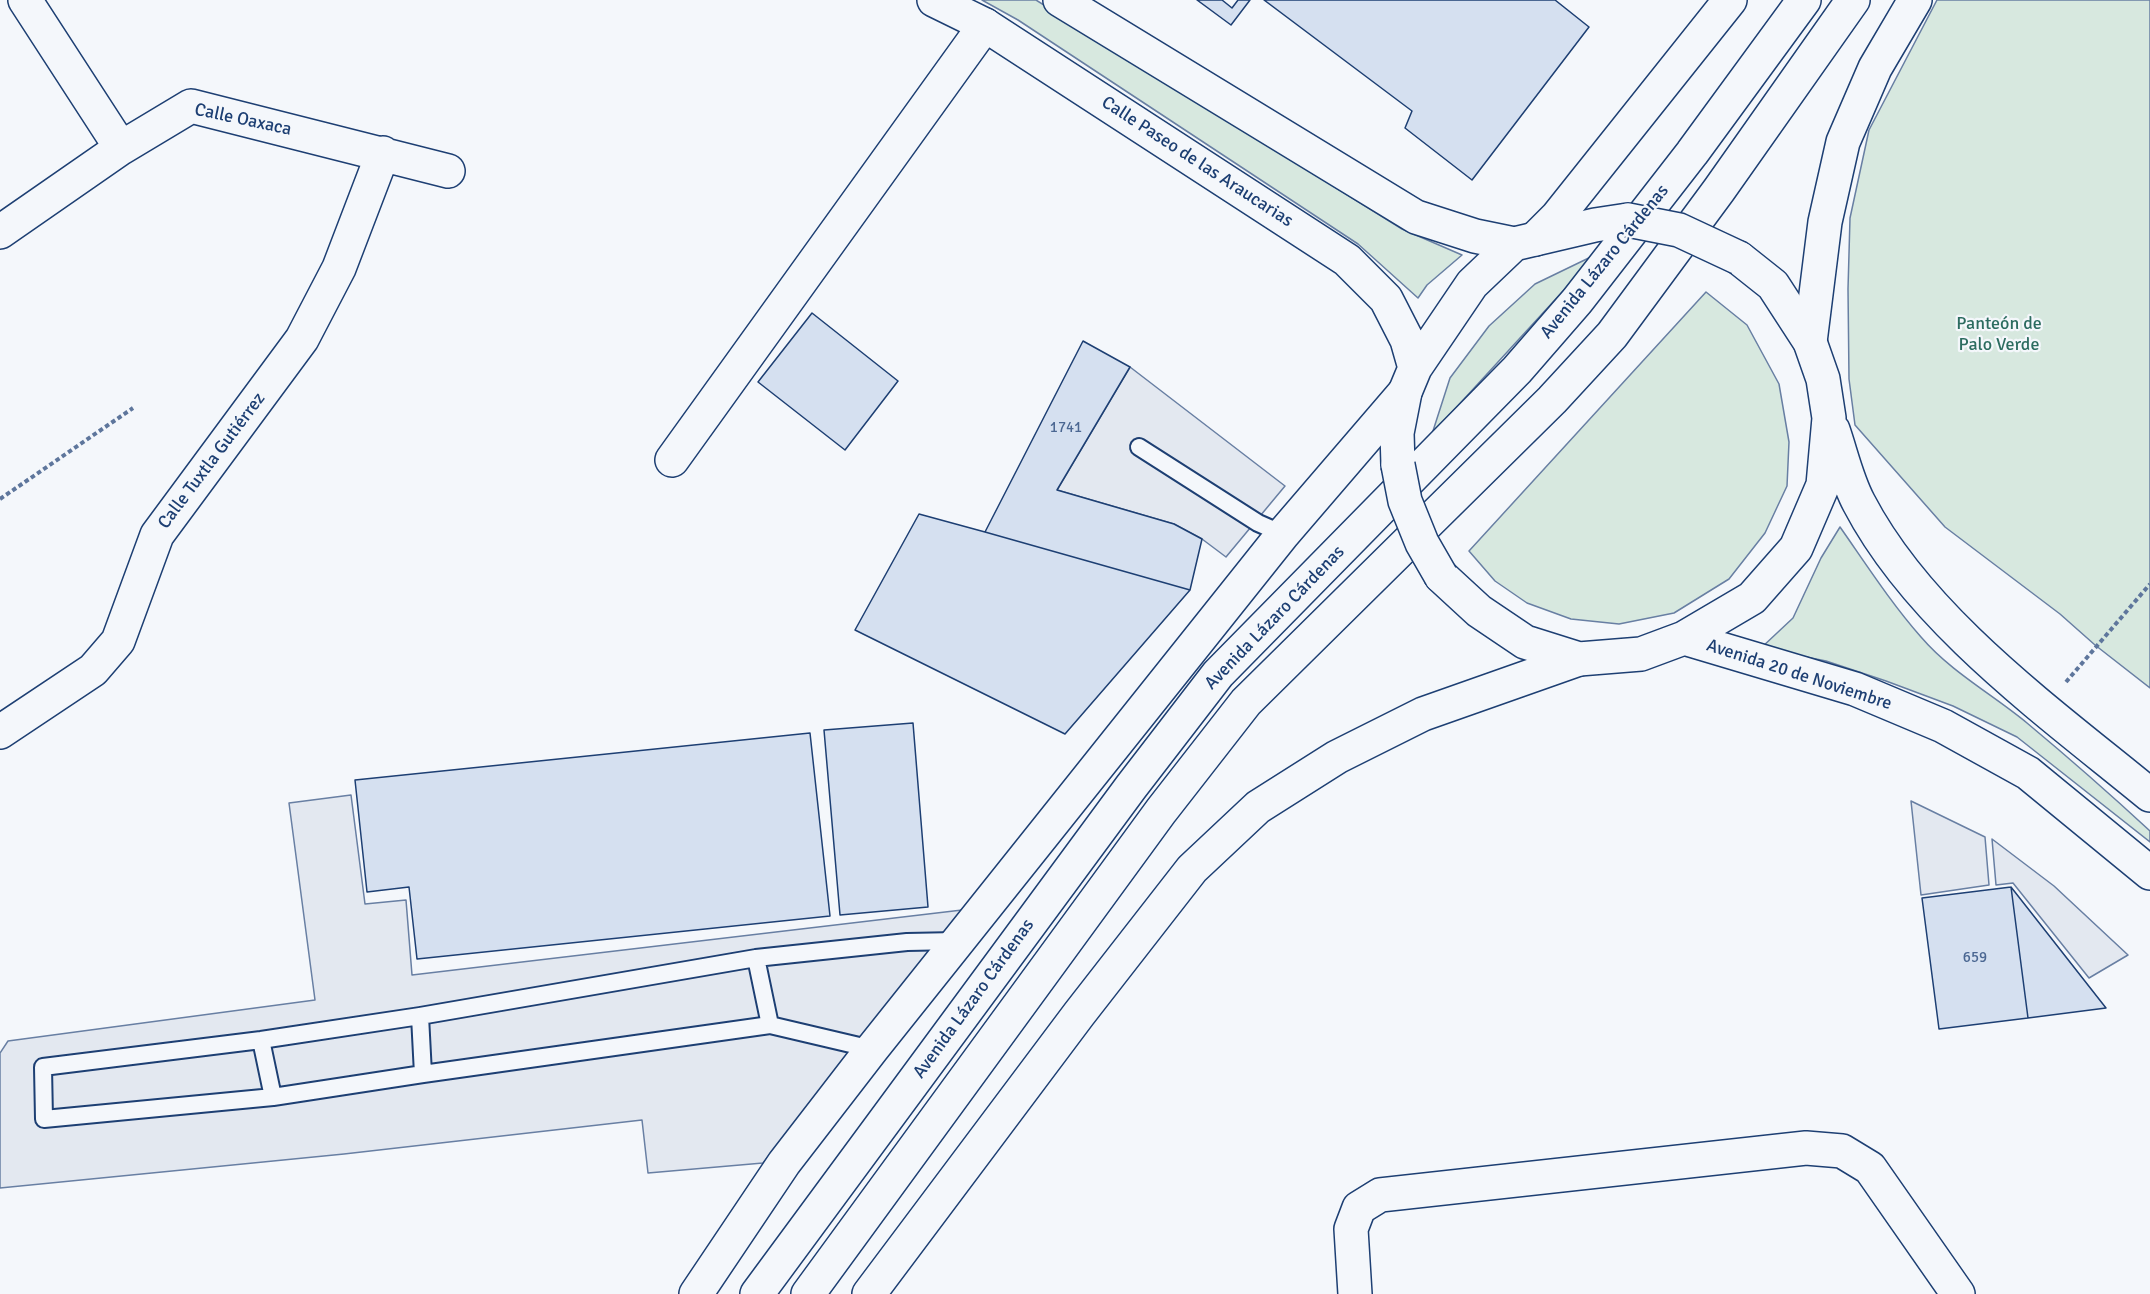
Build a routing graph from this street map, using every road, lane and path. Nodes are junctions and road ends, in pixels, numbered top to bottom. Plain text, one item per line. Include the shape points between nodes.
1 (25, 0) edge
2 (934, 0) edge
3 (1060, 0) edge
4 (1730, 0) edge
5 (1804, 0) edge
6 (1853, 0) edge
7 (1915, 0) edge
8 (985, 25) junction
9 (121, 148) junction
10 (382, 153) junction
11 (448, 171) dead end
12 (0, 232) edge
13 (1525, 241) junction
14 (1810, 342) junction
15 (1410, 380) junction
16 (133, 408) dead end
17 (1829, 418) junction
18 (1139, 447) dead end
19 (672, 460) dead end
20 (0, 499) edge
21 (1283, 534) junction
22 (2150, 584) edge
23 (1684, 638) junction
24 (1580, 659) junction
25 (2043, 707) junction
26 (0, 732) edge
27 (2150, 795) edge
28 (2150, 873) edge
29 (957, 941) junction
30 (756, 958) junction
31 (420, 1016) junction
32 (770, 1025) junction
33 (261, 1041) junction
34 (872, 1049) junction
35 (423, 1074) junction
36 (273, 1097) junction
37 (1952, 1292) edge
38 (696, 1294) edge
39 (757, 1294) edge
40 (808, 1294) edge
41 (869, 1294) edge
42 (1355, 1294) edge

1 - 9 main road
2 - 8 main road, Calle Paseo de las Araucarias
3 - 13 main road via 1416,217 1475,236
4 - 13 main road via 1557,217
5 - 39 main road, Avenida Lázaro Cárdenas via 1577,301 1517,370 1218,674
6 - 40 main road, Avenida Lázaro Cárdenas via 1612,335 1552,400 1246,702 1161,811
7 - 14 main road via 1875,68 1844,142 1825,222
8 - 15 main road, Calle Paseo de las Araucarias via 1347,260 1386,299 1407,340
8 - 19 main road
9 - 10 main road, Calle Oaxaca via 191,106
9 - 12 main road, Calle Oaxaca
10 - 11 main road, Calle Oaxaca
10 - 26 main road, Calle Tuxtla Gutiérrez via 339,268 302,339 157,535 118,641 93,670
13 - 14 main road, bridge via 1628,220 1679,230 1739,258 1773,285
13 - 15 main road via 1472,284
14 - 17 main road via 1823,379
15 - 21 main road
15 - 24 main road, bridge via 1397,433 1398,465 1405,501 1441,576 1479,611 1525,642
16 - 20 path
17 - 23 main road via 1823,485 1796,548 1752,598
17 - 25 main road via 1858,502 1892,555 1940,613
18 - 21 lane via 1258,523
21 - 29 main road
22 - 25 path
23 - 24 main road via 1641,654
23 - 28 main road, Avenida 20 de Noviembre via 1855,689 1943,726 2028,773
24 - 41 main road via 1423,714 1337,757 1258,807 1192,869
25 - 27 main road
29 - 30 lane via 907,942
29 - 34 main road
30 - 31 lane
30 - 32 lane
31 - 33 lane
31 - 35 lane
32 - 34 lane
32 - 35 lane
33 - 36 lane
33 - 36 lane via 43,1067 44,1119
34 - 38 main road via 784,1163
35 - 36 lane
37 - 42 main road via 1870,1168 1842,1151 1806,1148 1380,1195 1359,1208 1351,1229

